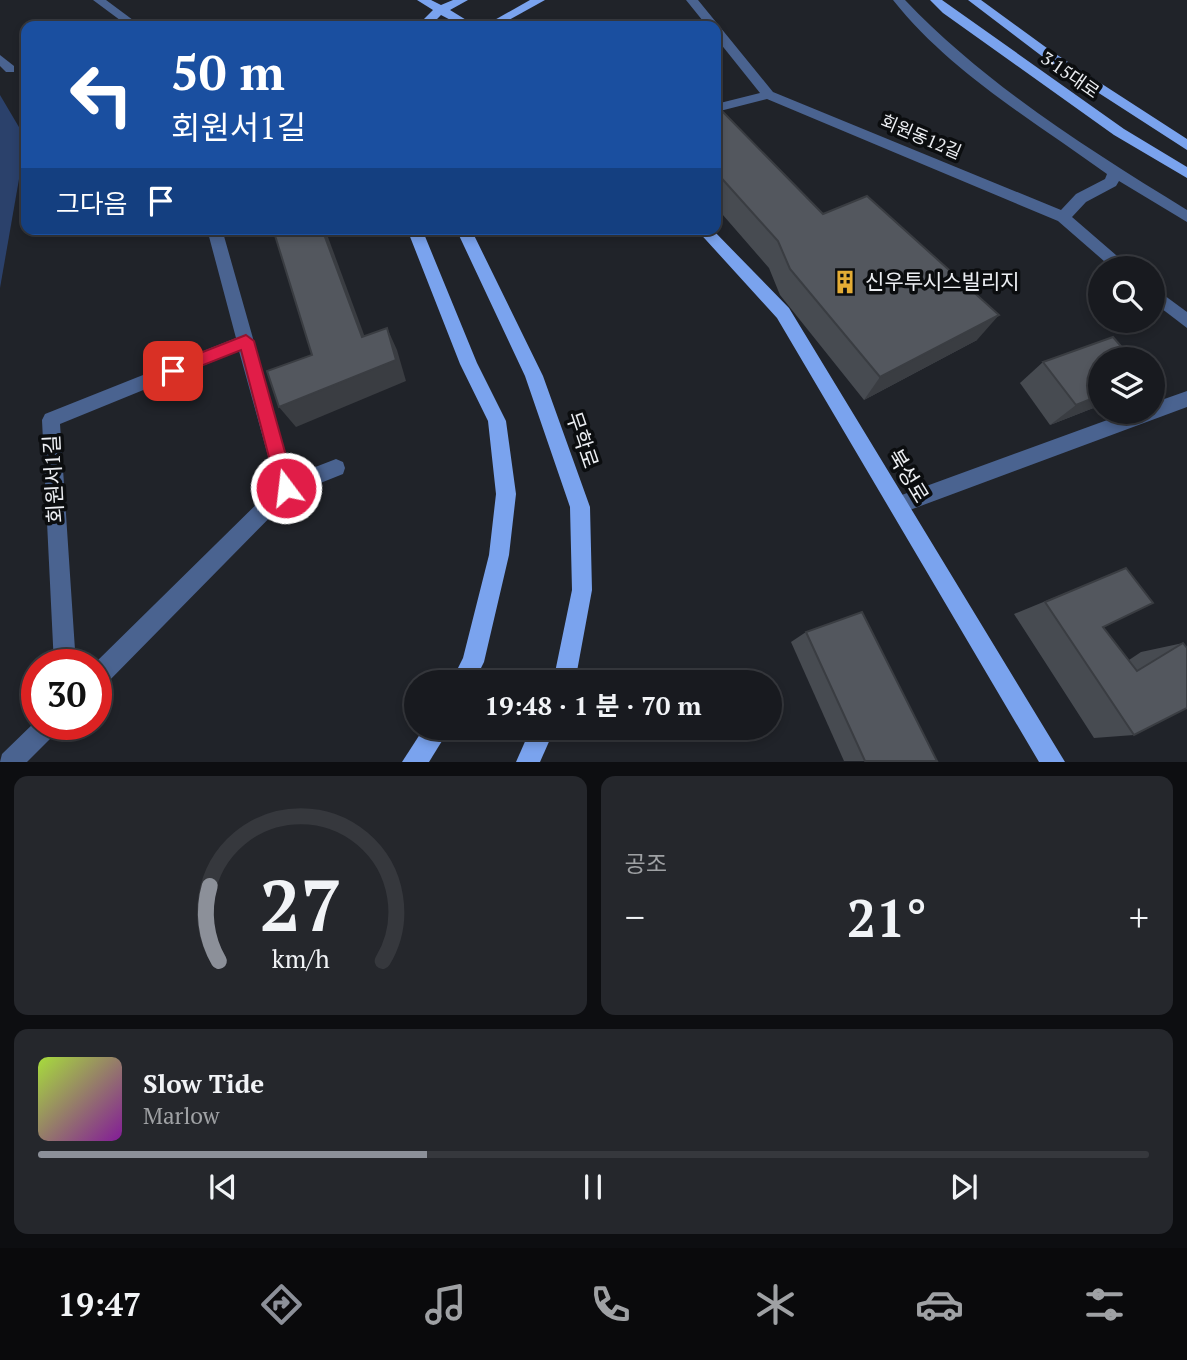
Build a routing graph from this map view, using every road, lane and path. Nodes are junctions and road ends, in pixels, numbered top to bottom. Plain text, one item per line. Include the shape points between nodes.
1 (99, 0) edge
2 (423, 0) edge
3 (462, 0) edge
4 (539, 0) edge
5 (692, 0) edge
6 (899, 0) edge
7 (936, 0) edge
8 (974, 0) edge
9 (440, 10) junction
10 (128, 21) edge
11 (429, 21) edge
12 (461, 21) edge
13 (500, 21) edge
14 (708, 21) edge
15 (721, 37) edge
16 (768, 95) junction
17 (721, 107) edge
18 (1187, 145) edge
19 (1115, 172) junction
20 (1187, 173) edge
21 (1063, 218) junction
22 (1187, 218) edge
23 (216, 235) edge
24 (416, 235) edge
25 (466, 235) edge
26 (709, 235) edge
27 (1109, 256) edge
28 (1165, 303) edge
29 (1187, 321) edge
30 (246, 341) junction
31 (1187, 399) edge
32 (336, 468) dead end
33 (286, 488) junction
34 (899, 505) junction
35 (64, 649) edge
36 (112, 662) edge
37 (469, 670) edge
38 (566, 670) edge
39 (32, 740) edge
40 (429, 740) edge
41 (537, 740) edge
42 (10, 761) edge
43 (414, 761) edge
44 (527, 761) edge
45 (1054, 761) edge

1 - 10 street
2 - 9 main road
3 - 9 main road
4 - 13 main road
5 - 14 street, 회원동12길
6 - 19 street via 930,34
7 - 20 main road, 3·15대로 via 1119,132
8 - 18 main road, 3·15대로 via 1047,54
9 - 11 main road
9 - 12 main road
15 - 16 street, 회원동12길
16 - 17 street
16 - 21 street, 회원동12길
19 - 21 street via 1111,182 1081,198
19 - 22 street
21 - 27 street, 회원동12길
23 - 30 street
24 - 37 main road via 497,421 506,494 499,555
25 - 38 main road, 무학로 via 534,376 580,508 582,590
26 - 34 main road, 북성로 via 783,313
28 - 29 street
30 - 33 street
30 - 35 street, 회원서1길 via 51,420
31 - 34 street
32 - 33 street
33 - 36 street
34 - 45 main road, 북성로
39 - 42 street
40 - 43 main road
41 - 44 main road

